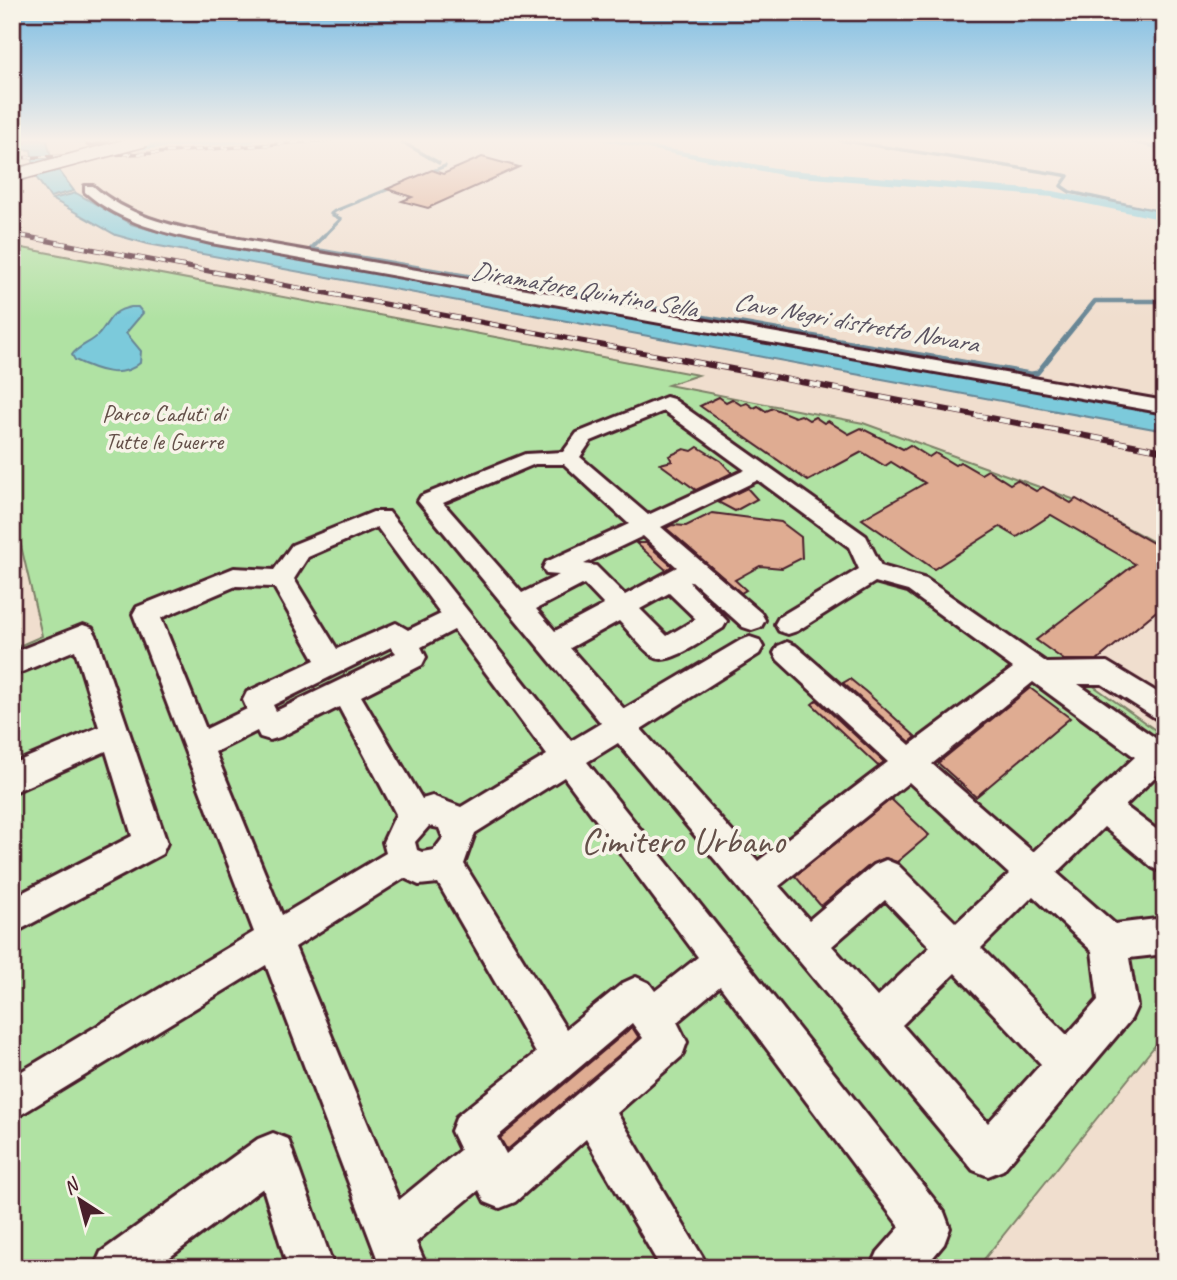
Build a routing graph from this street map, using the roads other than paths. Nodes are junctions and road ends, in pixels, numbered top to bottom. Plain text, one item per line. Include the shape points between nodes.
1 (99, 200) edge
2 (1165, 407) edge
3 (569, 458) junction
4 (760, 471) junction
5 (645, 525) junction
6 (695, 569) junction
7 (872, 572) junction
8 (281, 579) junction
9 (671, 581) junction
10 (513, 599) junction
11 (623, 607) junction
12 (457, 617) junction
13 (712, 619) junction
14 (746, 624) junction
15 (787, 638) junction
16 (404, 644) junction
17 (552, 645) junction
18 (332, 664) junction
19 (12, 665) edge
20 (1038, 671) junction
21 (344, 691) junction
22 (1165, 712) edge
23 (263, 714) junction
24 (622, 726) junction
25 (115, 733) junction
26 (198, 747) junction
27 (1160, 759) edge
28 (566, 760) junction
29 (910, 763) junction
30 (12, 779) edge
31 (1103, 807) junction
32 (415, 817) junction
33 (458, 827) junction
34 (1165, 857) edge
35 (404, 860) junction
36 (445, 863) junction
37 (1033, 874) junction
38 (755, 883) junction
39 (12, 917) edge
40 (1165, 936) edge
41 (274, 940) junction
42 (1109, 942) junction
43 (808, 944) junction
44 (955, 948) junction
45 (721, 961) junction
46 (652, 1018) junction
47 (877, 1024) junction
48 (561, 1058) junction
49 (1068, 1063) junction
50 (12, 1100) edge
51 (591, 1108) junction
52 (485, 1157) junction
53 (398, 1251) edge
54 (124, 1265) edge
55 (311, 1268) edge
56 (686, 1268) edge
57 (894, 1268) edge

1 - 2 street via 159,226 288,253
3 - 4 street via 584,437 666,403
3 - 5 street
3 - 10 street via 532,458 429,501
4 - 5 street
4 - 7 street via 858,542
5 - 6 street
5 - 10 street
6 - 9 street
6 - 14 street
7 - 15 street
7 - 20 street via 917,585
8 - 12 street via 300,551 381,517
8 - 18 street
8 - 26 street via 234,578 146,614
9 - 11 street
9 - 13 street
10 - 11 street via 587,572
10 - 17 street
11 - 13 street via 664,650
11 - 17 street
12 - 16 street
12 - 28 street
13 - 14 street
14 - 15 street via 766,616
14 - 15 street via 772,656
14 - 24 street
15 - 29 street
16 - 18 street via 396,633
16 - 21 street via 413,657
17 - 24 street
18 - 23 street via 257,700
19 - 25 lane via 83,635
20 - 22 street via 1107,673
20 - 27 street
20 - 29 lane
21 - 23 street via 270,728
21 - 32 lane
23 - 26 street
24 - 28 street
24 - 38 street
25 - 30 street
25 - 39 lane via 151,844
26 - 41 street
27 - 31 street
28 - 33 street
28 - 45 street
29 - 37 street
29 - 38 lane
31 - 34 street
31 - 37 street
32 - 33 lane via 441,812
32 - 35 lane via 407,823 399,842
33 - 36 lane via 457,849
35 - 36 lane via 427,869
35 - 41 street
36 - 48 lane
37 - 42 street
37 - 44 street
38 - 43 street
40 - 42 street
41 - 50 street
41 - 53 street
42 - 49 street via 1118,1006
43 - 44 street via 886,877
43 - 47 street
44 - 47 street
44 - 49 street
45 - 46 lane
45 - 57 street via 928,1228
46 - 48 street via 636,996
46 - 51 street via 668,1042
47 - 49 street via 988,1154
48 - 52 street via 472,1131
51 - 52 street via 500,1187
51 - 56 street
52 - 53 street
54 - 55 street via 273,1154

